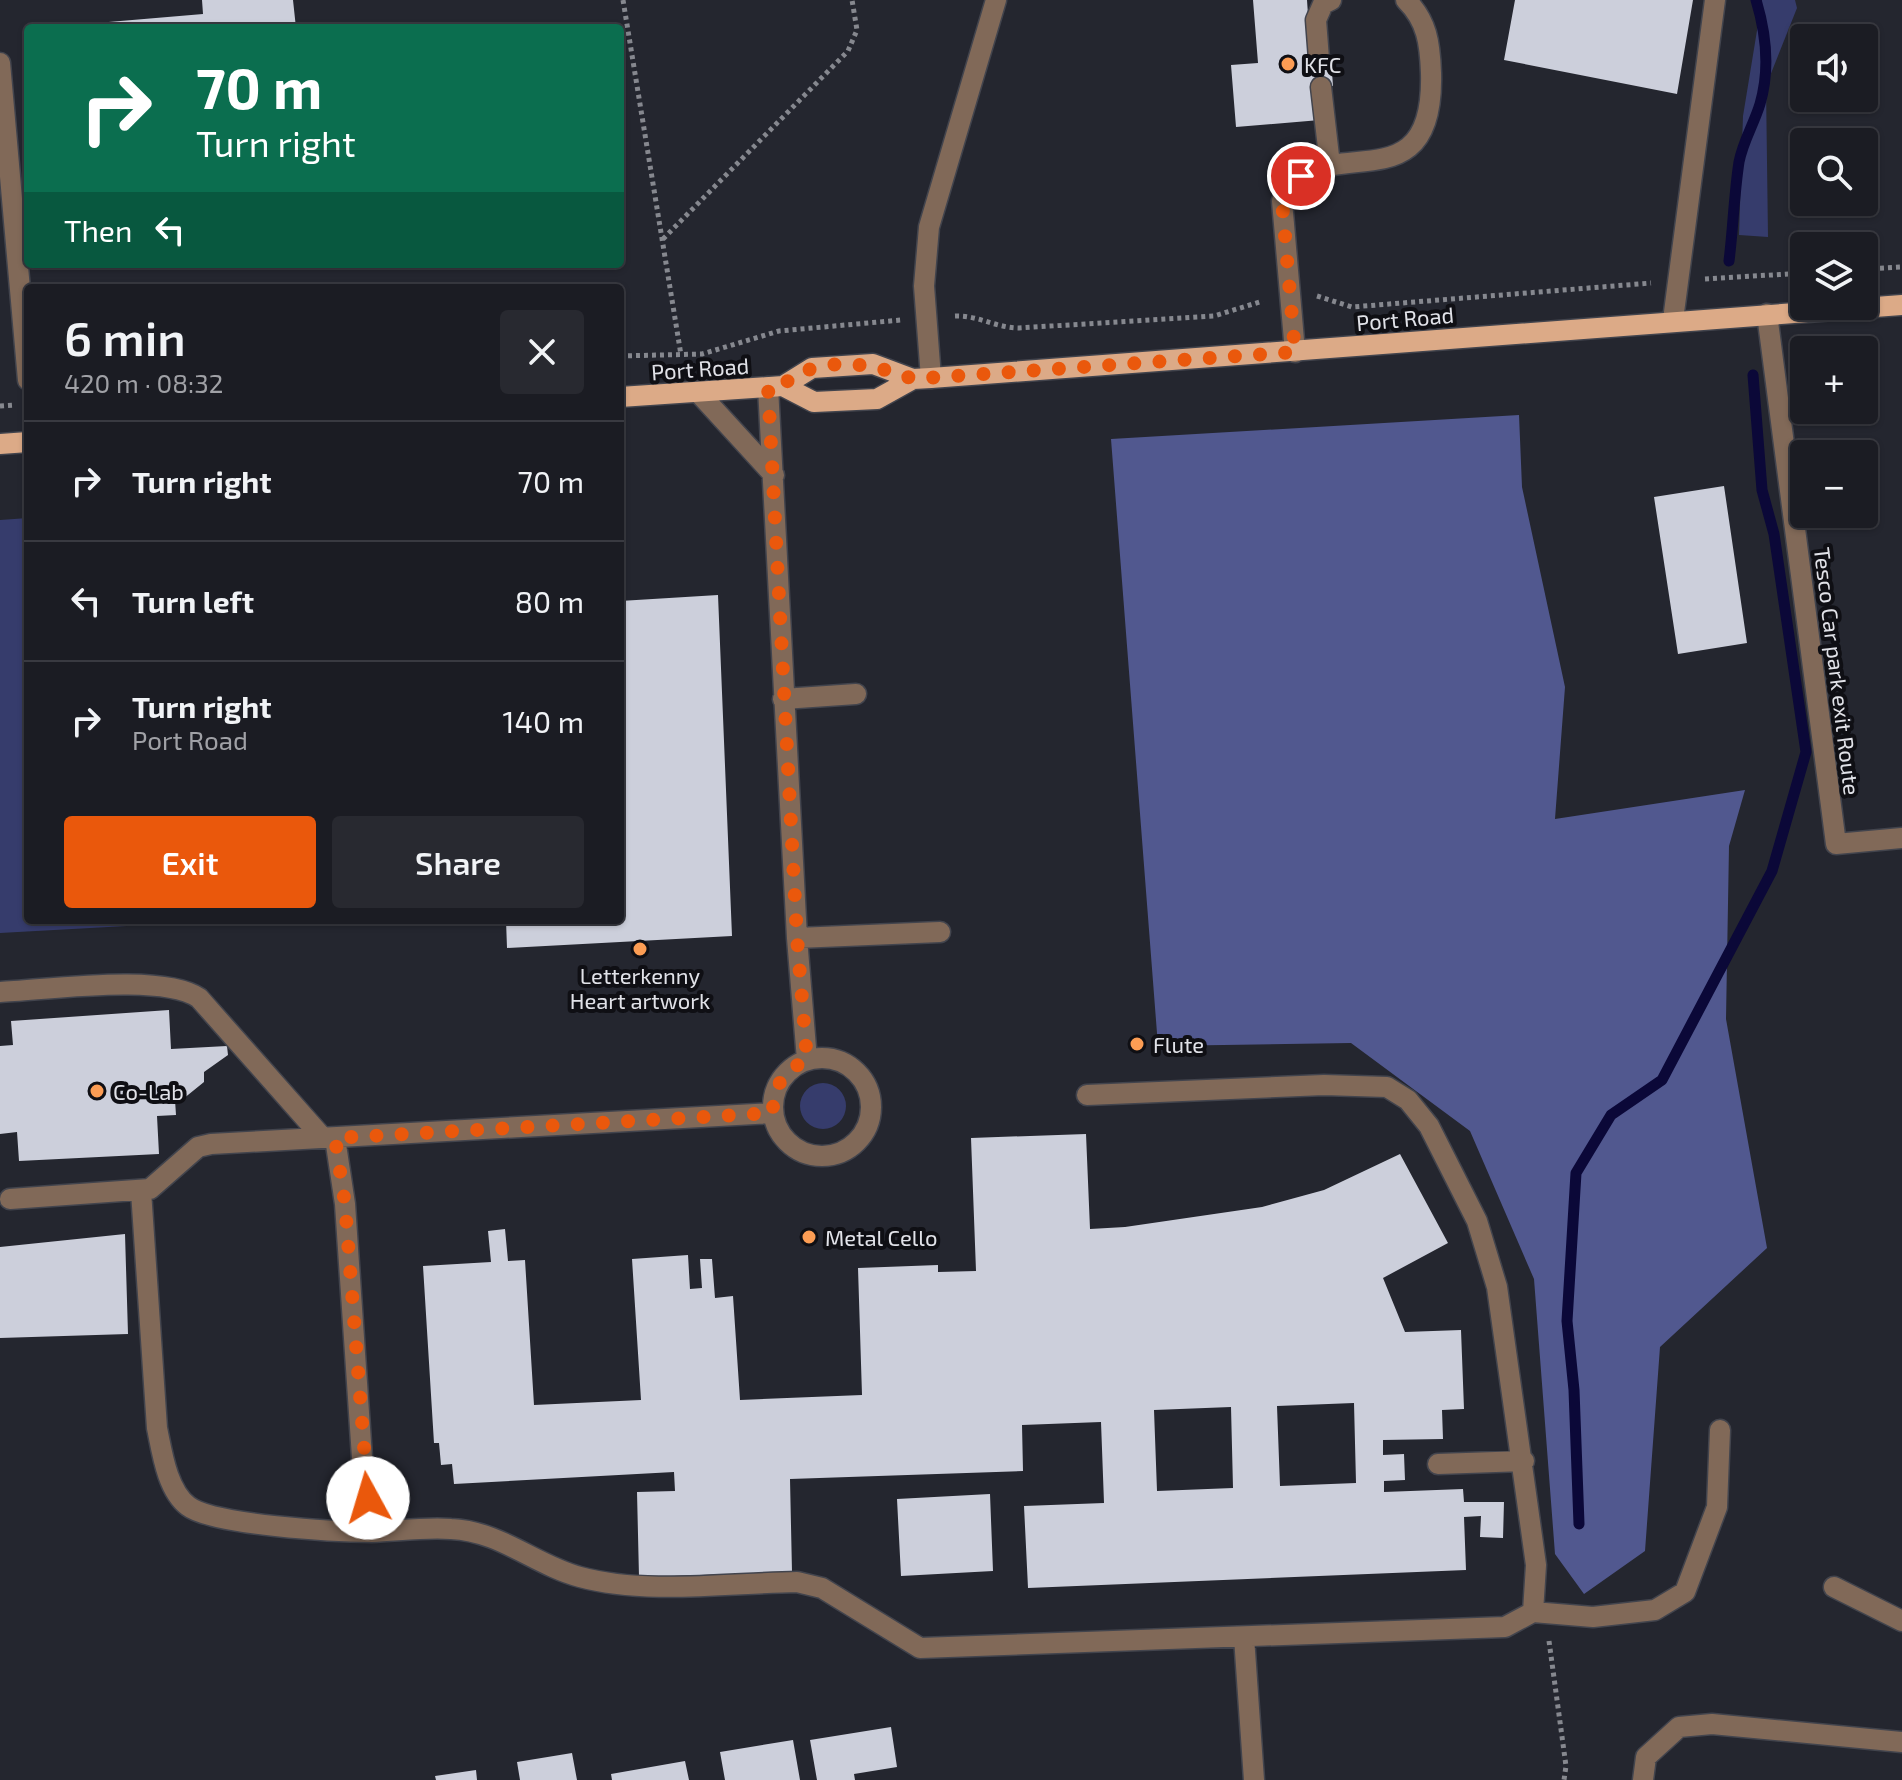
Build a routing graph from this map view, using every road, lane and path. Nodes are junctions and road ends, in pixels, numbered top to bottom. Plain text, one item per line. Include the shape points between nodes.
1 (623, 0) edge
2 (852, 0) edge
3 (996, 0) edge
4 (1331, 0) edge
5 (1406, 0) edge
6 (1715, 0) edge
7 (1319, 59) dead end
8 (0, 63) edge
9 (1321, 87) dead end
10 (1330, 165) junction
11 (662, 240) junction
12 (1902, 267) edge
13 (1878, 268) edge
14 (1790, 274) edge
15 (1678, 281) junction
16 (9, 286) edge
17 (1324, 296) dead end
18 (1902, 305) edge
19 (1767, 314) junction
20 (1673, 320) junction
21 (1295, 352) junction
22 (681, 355) dead end
23 (24, 360) edge
24 (922, 379) junction
25 (775, 386) junction
26 (698, 392) junction
27 (624, 397) edge
28 (24, 442) edge
29 (0, 444) edge
30 (774, 475) junction
31 (856, 694) dead end
32 (783, 699) junction
33 (1902, 838) edge
34 (940, 932) dead end
35 (797, 938) junction
36 (0, 992) edge
37 (807, 1060) junction
38 (1087, 1095) dead end
39 (773, 1113) junction
40 (328, 1138) junction
41 (141, 1191) junction
42 (10, 1199) dead end
43 (1720, 1430) dead end
44 (1524, 1461) junction
45 (1438, 1464) dead end
46 (367, 1532) junction
47 (1834, 1587) dead end
48 (1533, 1612) junction
49 (1902, 1621) edge
50 (1244, 1637) junction
51 (1902, 1742) edge
52 (1254, 1780) edge
53 (1564, 1780) edge
54 (1643, 1780) edge

1 - 11 path
2 - 11 path via 857,30 848,51
3 - 24 street via 929,227
4 - 7 street via 1316,20
5 - 10 street via 1426,26 1432,93 1425,127 1414,146 1379,159
6 - 15 street
8 - 16 street
9 - 10 street
10 - 21 street via 1301,176 1282,201
11 - 22 path
12 - 13 path
14 - 15 path
15 - 17 path via 1352,307
15 - 20 street
16 - 23 street
18 - 19 main road, Port Road
19 - 20 main road, Port Road
19 - 33 street, Tesco Car park exit Route via 1836,844
20 - 21 main road, Port Road
21 - 24 main road, Port Road
24 - 25 main road, Port Road via 873,364 812,368
24 - 25 main road, Port Road via 877,399 814,402
25 - 26 main road, Port Road
25 - 30 street
26 - 27 main road, Port Road
26 - 30 street
28 - 29 main road
30 - 32 street
31 - 32 street
32 - 35 street
34 - 35 street
35 - 37 street
36 - 40 street via 158,985 188,990
37 - 39 street via 779,1082
37 - 39 street via 844,1063 862,1079 871,1109 862,1136 839,1153 806,1154 783,1137
38 - 44 street via 1324,1085 1387,1087 1408,1100 1429,1126 1477,1221 1497,1287
39 - 40 street
40 - 41 street via 198,1147 162,1182
40 - 46 street via 345,1204
41 - 42 street
41 - 46 street via 157,1428 171,1481 187,1505 218,1518
43 - 48 street via 1717,1507 1685,1592 1655,1610 1593,1617
44 - 45 street
44 - 48 street via 1536,1565
46 - 50 street via 450,1528 485,1533 577,1576 620,1586 797,1582 822,1588 920,1648
47 - 49 street
48 - 50 street via 1505,1627
48 - 53 path via 1549,1639
50 - 52 street
51 - 54 street via 1712,1724 1679,1727 1646,1757

